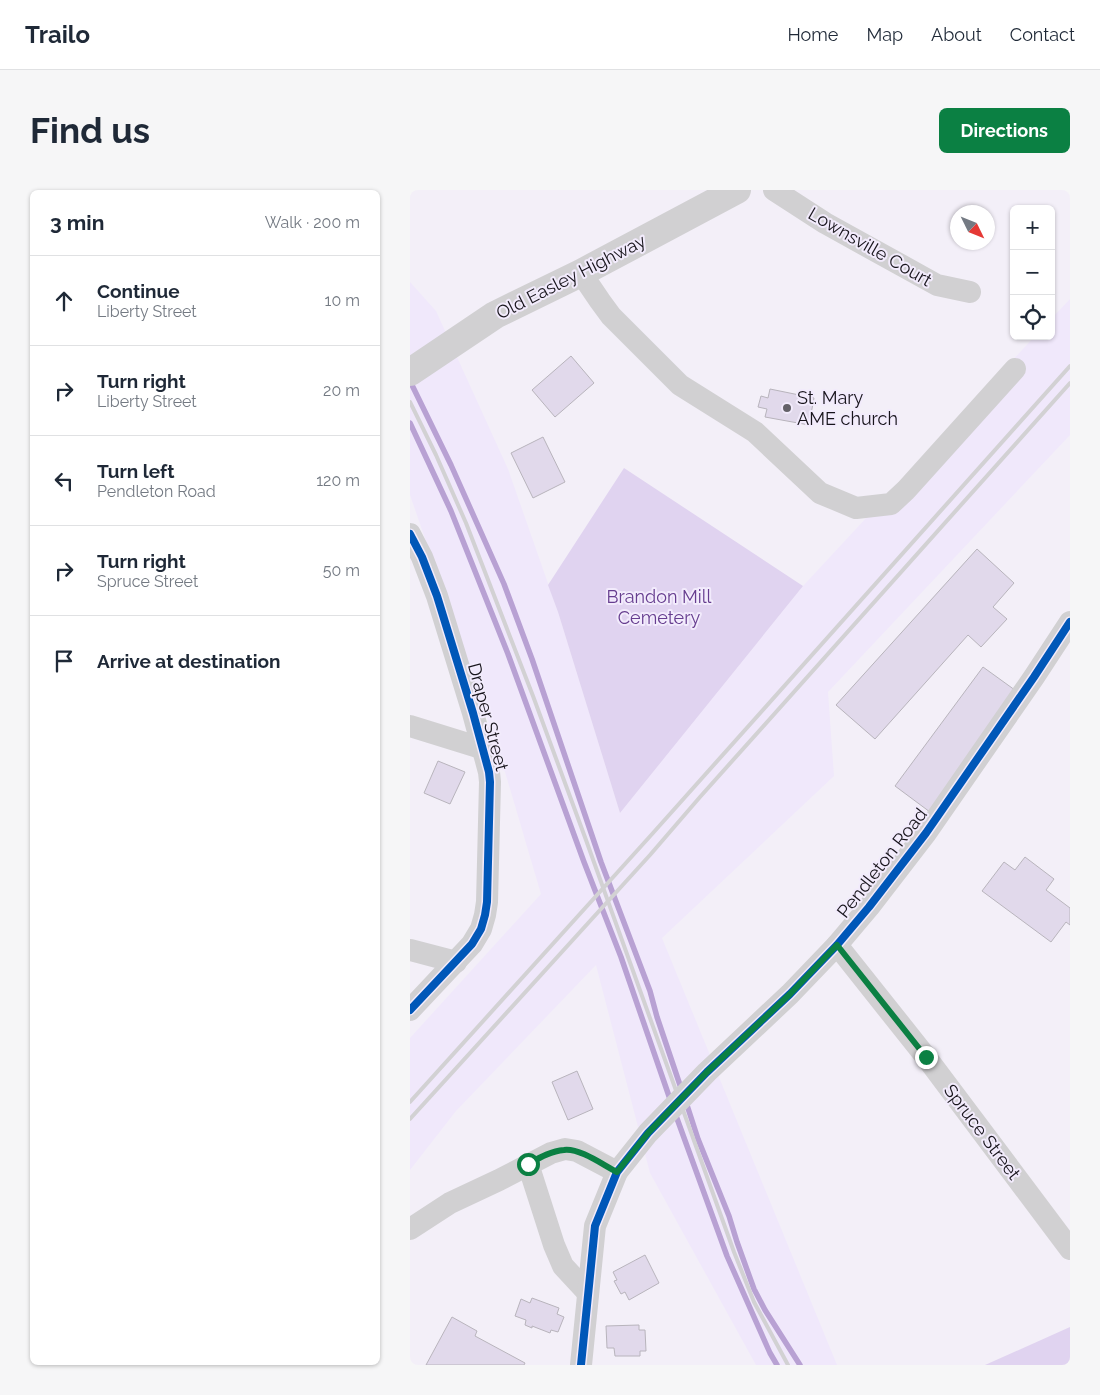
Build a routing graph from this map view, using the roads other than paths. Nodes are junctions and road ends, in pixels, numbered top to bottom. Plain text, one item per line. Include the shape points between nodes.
1 (737, 190) edge
2 (774, 190) edge
3 (581, 273) junction
4 (970, 292) dead end
5 (1015, 369) dead end
6 (410, 372) edge
7 (410, 534) edge
8 (1070, 622) edge
9 (410, 726) edge
10 (481, 748) junction
11 (837, 945) junction
12 (410, 950) edge
13 (456, 962) junction
14 (410, 1010) edge
15 (528, 1164) junction
16 (617, 1172) junction
17 (410, 1229) edge
18 (1070, 1249) edge
19 (588, 1293) junction
20 (581, 1365) edge

1 - 3 main road, Old Easley Highway
2 - 4 street, Lownsville Court via 825,223 937,286
3 - 5 street via 612,316 680,385 755,432 820,493 856,508 891,504
3 - 6 main road, Old Easley Highway via 496,315
7 - 10 street, Draper Street via 437,596
8 - 11 street, Pendleton Road via 926,832
9 - 10 street
10 - 13 street, Draper Street via 490,782 487,902 481,929
11 - 16 street, Pendleton Road via 707,1072 648,1133
11 - 18 street, Spruce Street via 926,1057
12 - 13 street
13 - 14 street, Draper Street
15 - 16 street via 565,1149 577,1151
15 - 17 street via 450,1203
15 - 19 street via 563,1266
16 - 19 street, Pendleton Road via 595,1226
19 - 20 street, Pendleton Road

